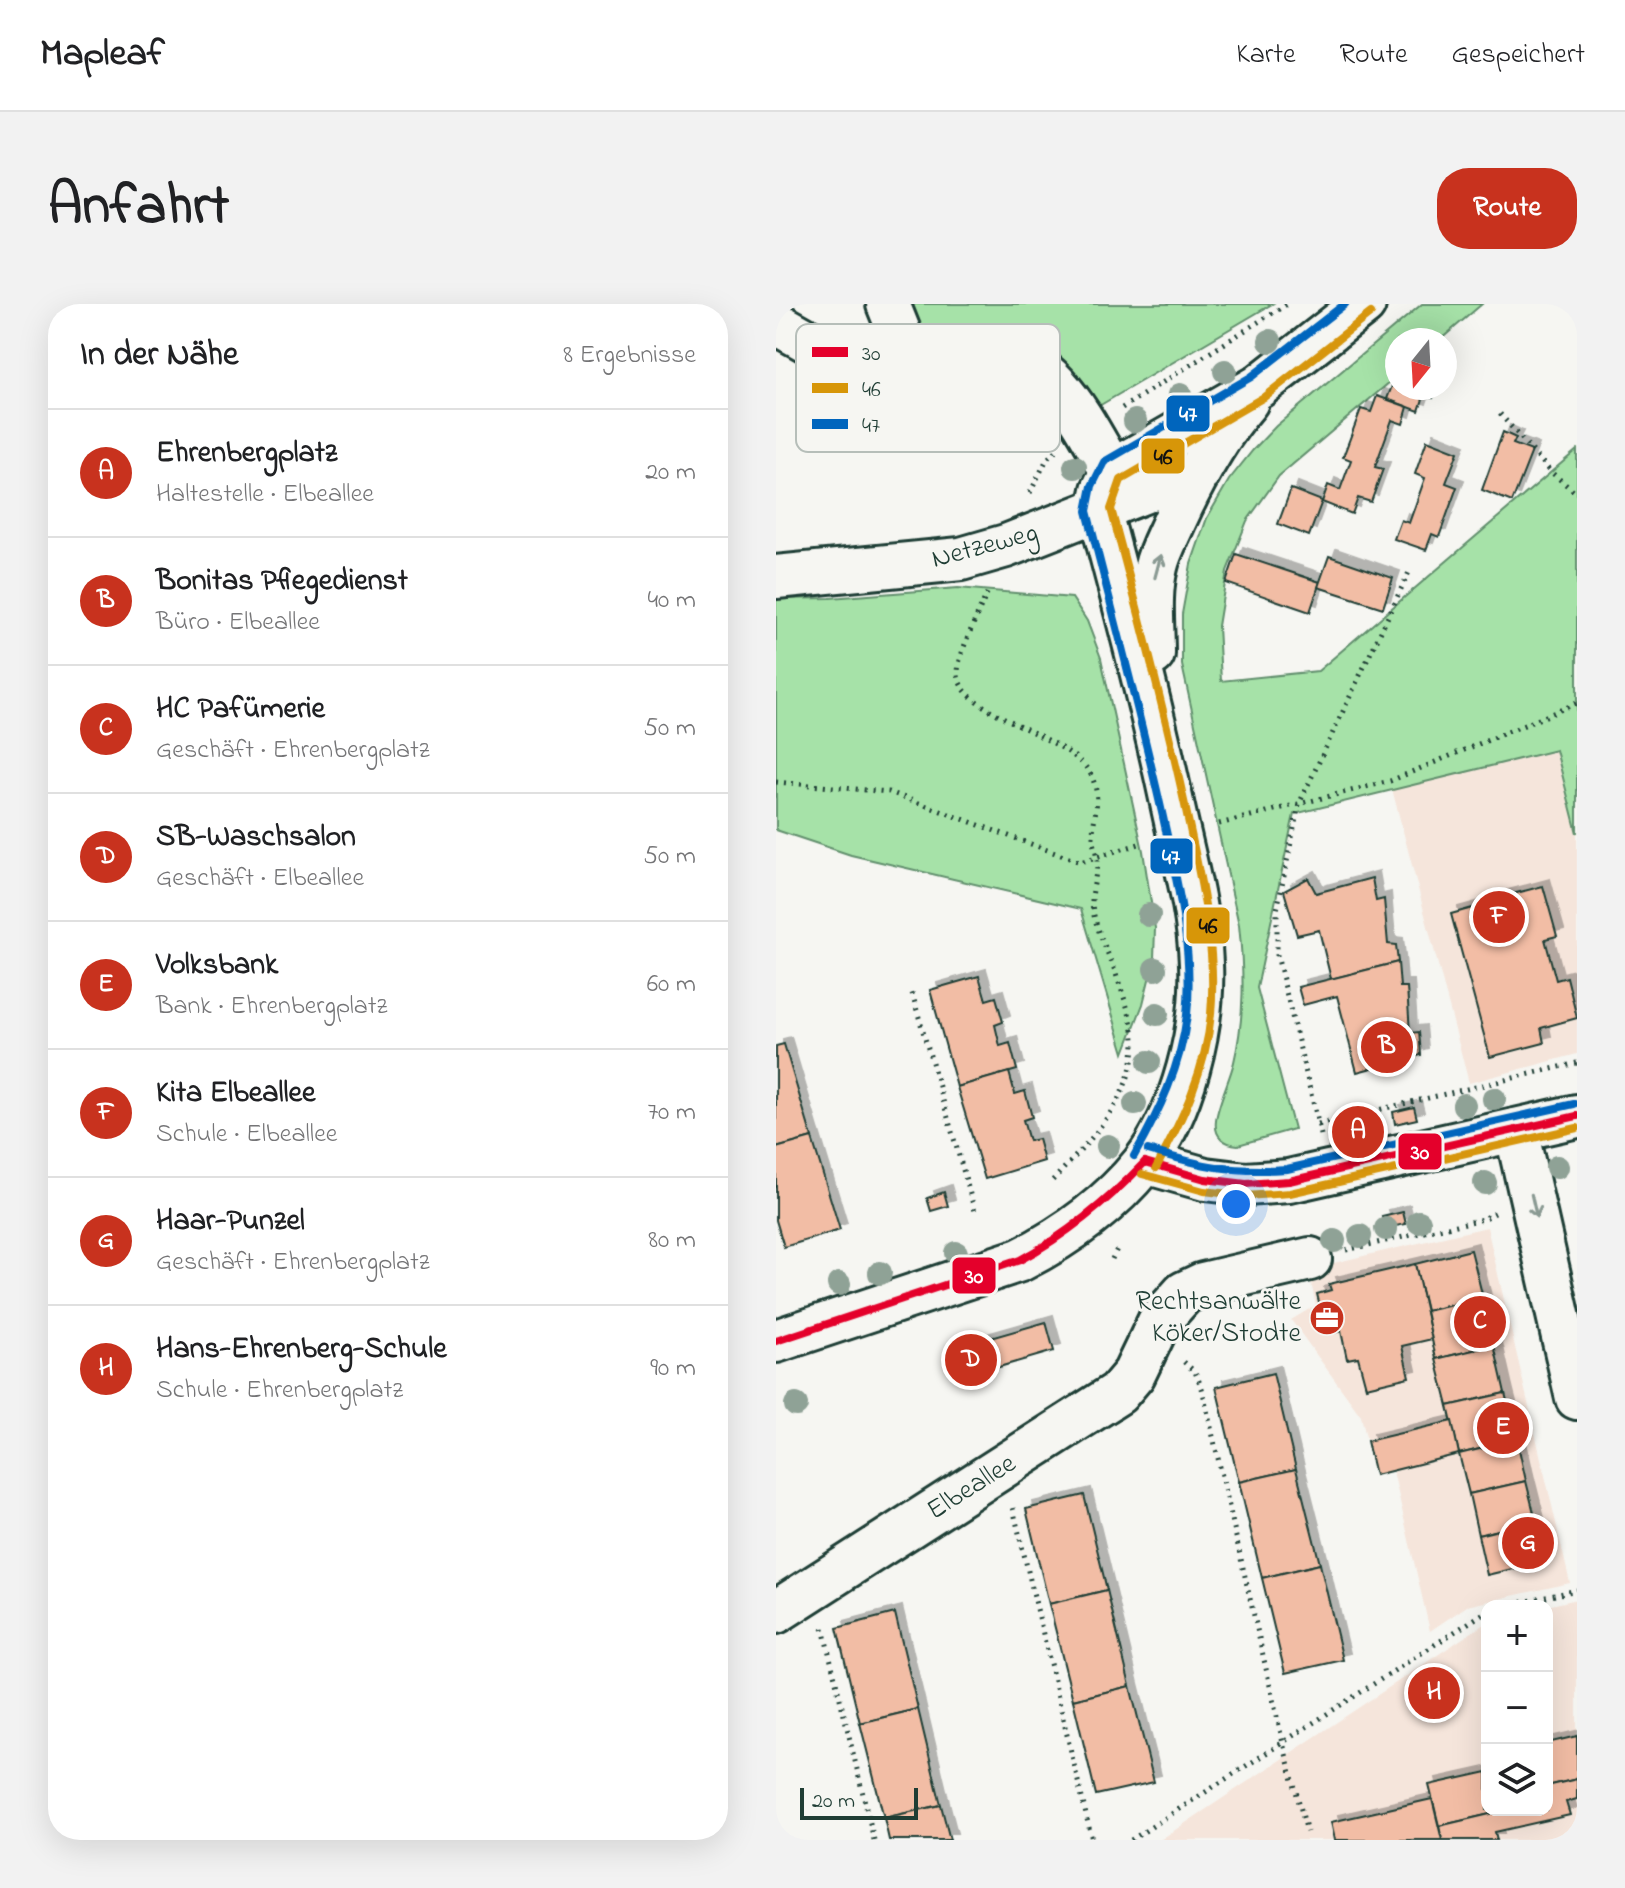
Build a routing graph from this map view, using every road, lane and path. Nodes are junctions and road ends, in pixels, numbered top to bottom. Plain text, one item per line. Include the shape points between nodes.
1 (888, 304) edge
2 (1287, 304) edge
3 (1364, 304) edge
4 (776, 323) edge
5 (896, 324) edge
6 (796, 334) edge
7 (1258, 387) junction
8 (1060, 389) edge
9 (1500, 414) dead end
10 (1087, 429) junction
11 (1060, 449) edge
12 (1056, 452) edge
13 (1106, 490) junction
14 (1577, 494) edge
15 (1186, 495) junction
16 (1006, 546) junction
17 (1411, 568) dead end
18 (776, 577) edge
19 (1577, 703) edge
20 (1156, 727) junction
21 (776, 782) edge
22 (1299, 804) junction
23 (1219, 824) dead end
24 (1139, 844) dead end
25 (1098, 857) junction
26 (912, 993) dead end
27 (1577, 1063) edge
28 (1577, 1116) edge
29 (1516, 1130) junction
30 (1145, 1162) junction
31 (1050, 1183) dead end
32 (1532, 1197) junction
33 (976, 1215) dead end
34 (1310, 1259) joint
35 (776, 1341) edge
36 (1148, 1344) junction
37 (1577, 1398) edge
38 (1004, 1468) junction
39 (814, 1588) junction
40 (1577, 1590) edge
41 (1533, 1600) edge
42 (776, 1612) edge
43 (1481, 1615) edge
44 (1283, 1743) junction
45 (1307, 1832) dead end
46 (874, 1840) edge
47 (1092, 1840) edge
48 (1131, 1840) edge

1 - 5 street
2 - 10 path
3 - 7 street
4 - 6 street
7 - 13 street
7 - 15 street via 1227,424
8 - 10 street
9 - 14 path
10 - 11 path
10 - 13 street
12 - 16 path via 1047,459
13 - 15 street, Netzeweg via 1156,487
13 - 16 street, Netzeweg
13 - 20 street
20 -> 15 street via 1152,596 1156,567
16 - 18 street, Netzeweg via 961,559
16 - 25 path via 957,675 963,690 989,709 1071,753 1087,769 1099,802 1092,838
17 - 22 path
19 - 22 path via 1390,781
20 - 30 street via 1202,966 1188,1071
21 - 25 path via 889,792 1080,862
22 - 23 path
22 - 27 path via 1277,910 1277,955 1318,1124
24 - 25 path
25 - 31 path via 1092,904 1134,1039 1130,1073 1111,1113
26 - 33 path
28 - 29 street
29 - 30 street via 1289,1181 1246,1184 1205,1179
29 - 32 street
30 - 35 street via 1113,1197 1051,1245
32 - 34 path via 1483,1219
32 -> 37 street
34 - 36 street, Elbeallee via 1184,1293 1160,1320
36 - 38 street, Elbeallee via 1118,1393
36 - 44 path via 1178,1356 1202,1388
38 - 39 street, Elbeallee
38 - 47 path
39 - 42 street, Elbeallee
39 - 46 path
40 - 41 path
43 - 44 path
44 - 45 path
44 - 48 path

